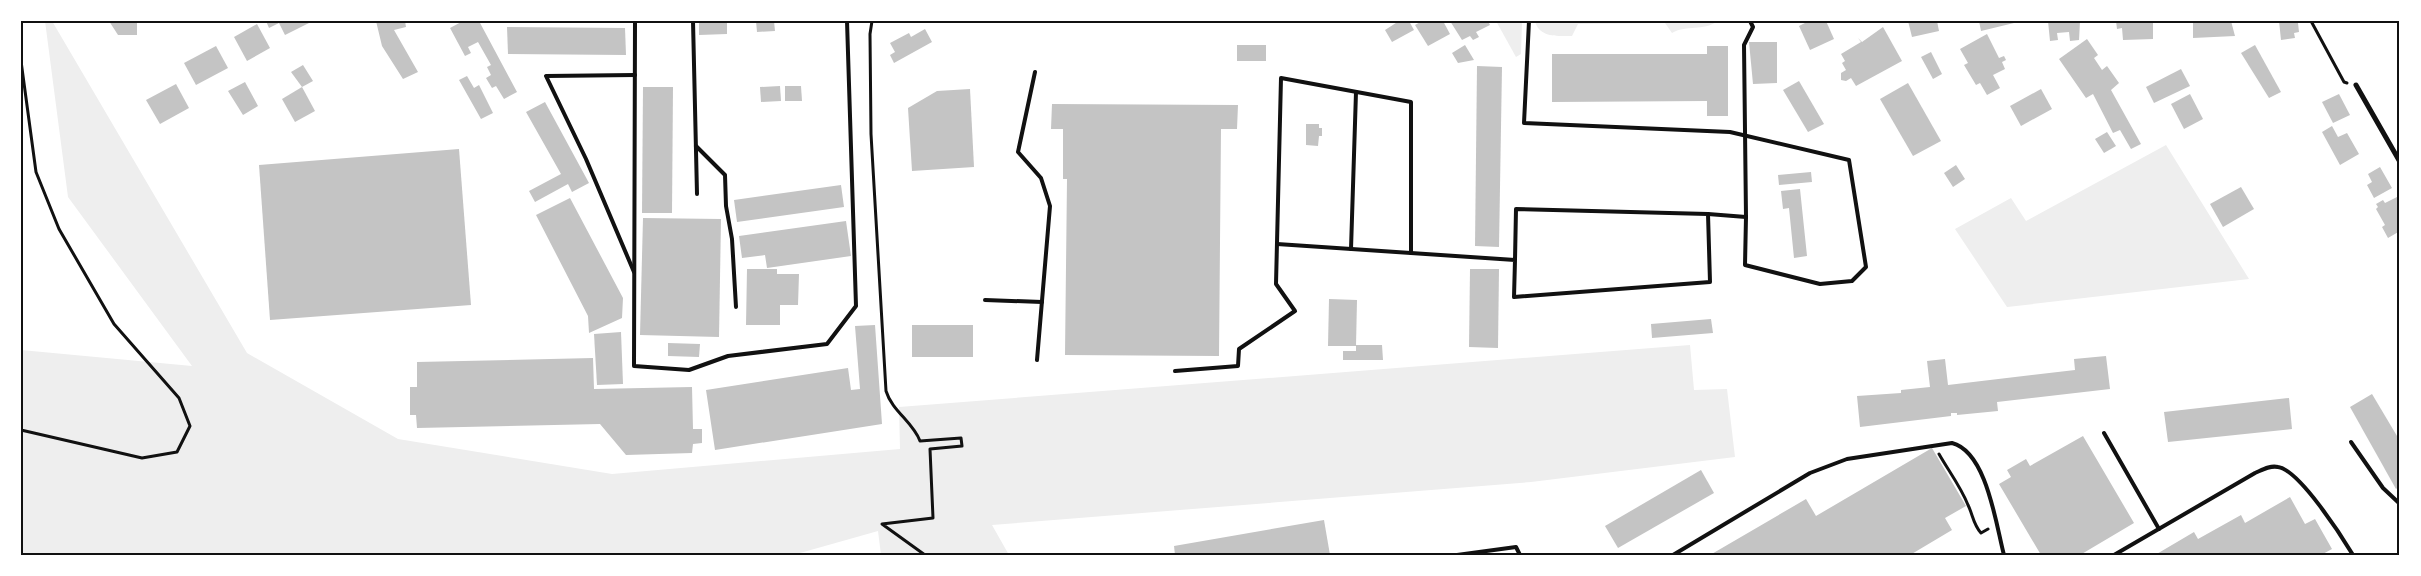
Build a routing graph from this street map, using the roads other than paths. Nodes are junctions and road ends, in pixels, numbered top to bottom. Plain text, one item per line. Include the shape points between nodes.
1 (635, 21) edge
2 (692, 21) edge
3 (847, 21) edge
4 (1529, 21) edge
5 (1750, 21) edge
6 (1035, 72) dead end
7 (635, 75) junction
8 (2356, 85) road end
9 (1356, 92) junction
10 (1745, 135) junction
11 (696, 146) junction
12 (2400, 162) edge
13 (698, 194) dead end
14 (1708, 214) junction
15 (1746, 217) junction
16 (1277, 244) junction
17 (1351, 249) junction
18 (1411, 252) junction
19 (1515, 260) junction
20 (634, 273) junction
21 (985, 300) dead end
22 (1042, 302) junction
23 (736, 307) dead end
24 (1037, 360) dead end
25 (1175, 371) dead end
26 (2104, 433) dead end
27 (2351, 442) dead end
28 (2400, 504) edge
29 (2159, 529) junction
30 (1458, 555) edge
31 (1520, 555) edge
32 (1673, 555) edge
33 (2004, 555) edge
34 (2114, 555) edge
35 (2353, 555) edge

1 - 7 lane
2 - 11 lane
3 - 20 lane via 856,306 827,344 728,356 689,370 634,366
4 - 10 lane via 1524,123
5 - 10 lane via 1753,27 1744,44
6 - 22 lane via 1018,152 1041,178 1050,206
7 - 20 lane
7 - 20 lane via 546,76 586,159
8 - 12 street
9 - 16 lane via 1281,78
9 - 17 lane
9 - 18 lane via 1410,102
10 - 15 lane
10 - 15 lane via 1849,160 1866,267 1852,281 1820,284 1746,265
11 - 13 lane
11 - 23 lane via 725,175
14 - 15 lane
14 - 19 lane via 1516,209
14 - 19 lane via 1710,282 1514,296
16 - 17 lane
16 - 25 lane via 1276,284 1295,311 1239,349 1238,366
17 - 18 lane
18 - 19 lane
21 - 22 lane
22 - 24 lane
26 - 29 lane
27 - 28 lane via 2383,488
29 - 34 lane
29 - 35 lane via 2255,473 2279,467 2299,479
30 - 31 lane via 1516,547
32 - 33 lane via 1810,473 1847,459 1952,443 1969,454 1980,470

